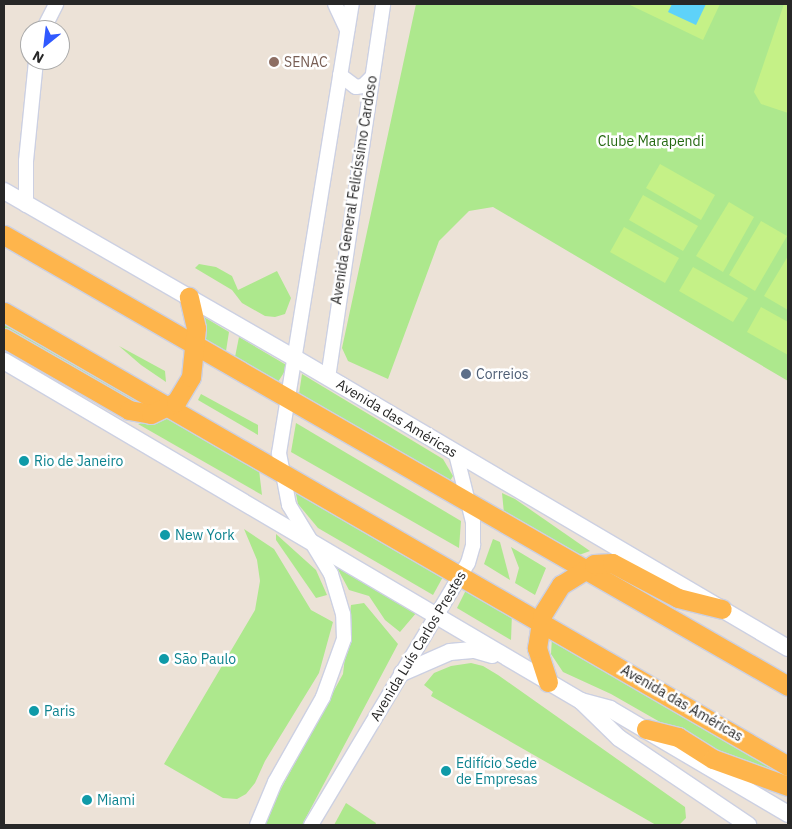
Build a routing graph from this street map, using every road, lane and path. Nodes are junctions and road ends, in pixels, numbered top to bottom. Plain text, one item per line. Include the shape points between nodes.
1 (56, 4) edge
2 (335, 4) edge
3 (352, 4) edge
4 (383, 4) edge
5 (48, 20) edge
6 (348, 31) junction
7 (35, 70) edge
8 (340, 75) junction
9 (371, 78) junction
10 (4, 191) edge
11 (26, 205) junction
12 (4, 234) edge
13 (188, 298) junction
14 (4, 312) edge
15 (4, 338) edge
16 (196, 345) junction
17 (295, 358) junction
18 (4, 361) edge
19 (328, 378) junction
20 (288, 398) junction
21 (167, 407) junction
22 (456, 454) junction
23 (281, 473) junction
24 (468, 502) junction
25 (309, 538) junction
26 (584, 570) junction
27 (460, 578) junction
28 (722, 609) junction
29 (438, 616) junction
30 (540, 623) junction
31 (788, 648) edge
32 (506, 658) junction
33 (402, 672) junction
34 (548, 682) junction
35 (788, 686) edge
36 (580, 701) junction
37 (646, 729) junction
38 (788, 766) edge
39 (788, 786) edge
40 (788, 814) edge
41 (257, 825) edge
42 (311, 825) edge
43 (748, 825) edge

1 - 5 street
2 - 6 street
3 - 6 street
4 - 9 street, Avenida General Felicíssimo Cardoso
6 - 8 street
7 - 11 street via 26,161
8 - 9 street via 356,87 363,86
8 - 17 street
9 - 19 street, Avenida General Felicíssimo Cardoso
10 - 11 main road, Avenida das Américas
11 - 13 main road, Avenida das Américas
12 - 16 highway
13 - 16 highway via 194,314
13 - 17 main road, Avenida das Américas
14 - 21 highway, Avenida das Américas
15 - 21 highway via 136,414 151,414
16 - 20 highway
16 - 21 highway via 188,386 182,397
17 - 19 main road, Avenida das Américas
17 - 20 street
18 - 25 main road
19 - 22 main road, Avenida das Américas
20 - 23 street via 279,453
20 - 24 highway
21 - 23 highway, Avenida das Américas
22 - 24 street, Avenida Luís Carlos Prestes
22 - 28 main road, Avenida das Américas
23 - 25 street via 289,505
23 - 27 highway, Avenida das Américas
24 - 26 highway
24 - 27 street, Avenida Luís Carlos Prestes via 473,545
25 - 29 main road
25 - 41 street via 331,574 343,614 344,639 323,697 275,782
26 - 28 highway via 599,563 612,563 678,598
26 - 30 highway via 557,589 545,606
26 - 35 highway
27 - 29 street, Avenida Luís Carlos Prestes
27 - 30 highway, Avenida das Américas
28 - 31 main road, Avenida das Américas
29 - 32 main road
29 - 33 street, Avenida Luís Carlos Prestes
30 - 34 highway via 537,648
30 - 38 highway, Avenida das Américas
32 - 33 main road via 475,650 450,652
32 - 34 main road
33 - 42 street, Avenida Luís Carlos Prestes
34 - 36 main road
36 - 37 main road via 610,709
36 - 43 main road via 619,738
37 - 39 highway via 678,737 713,759
37 - 40 main road

